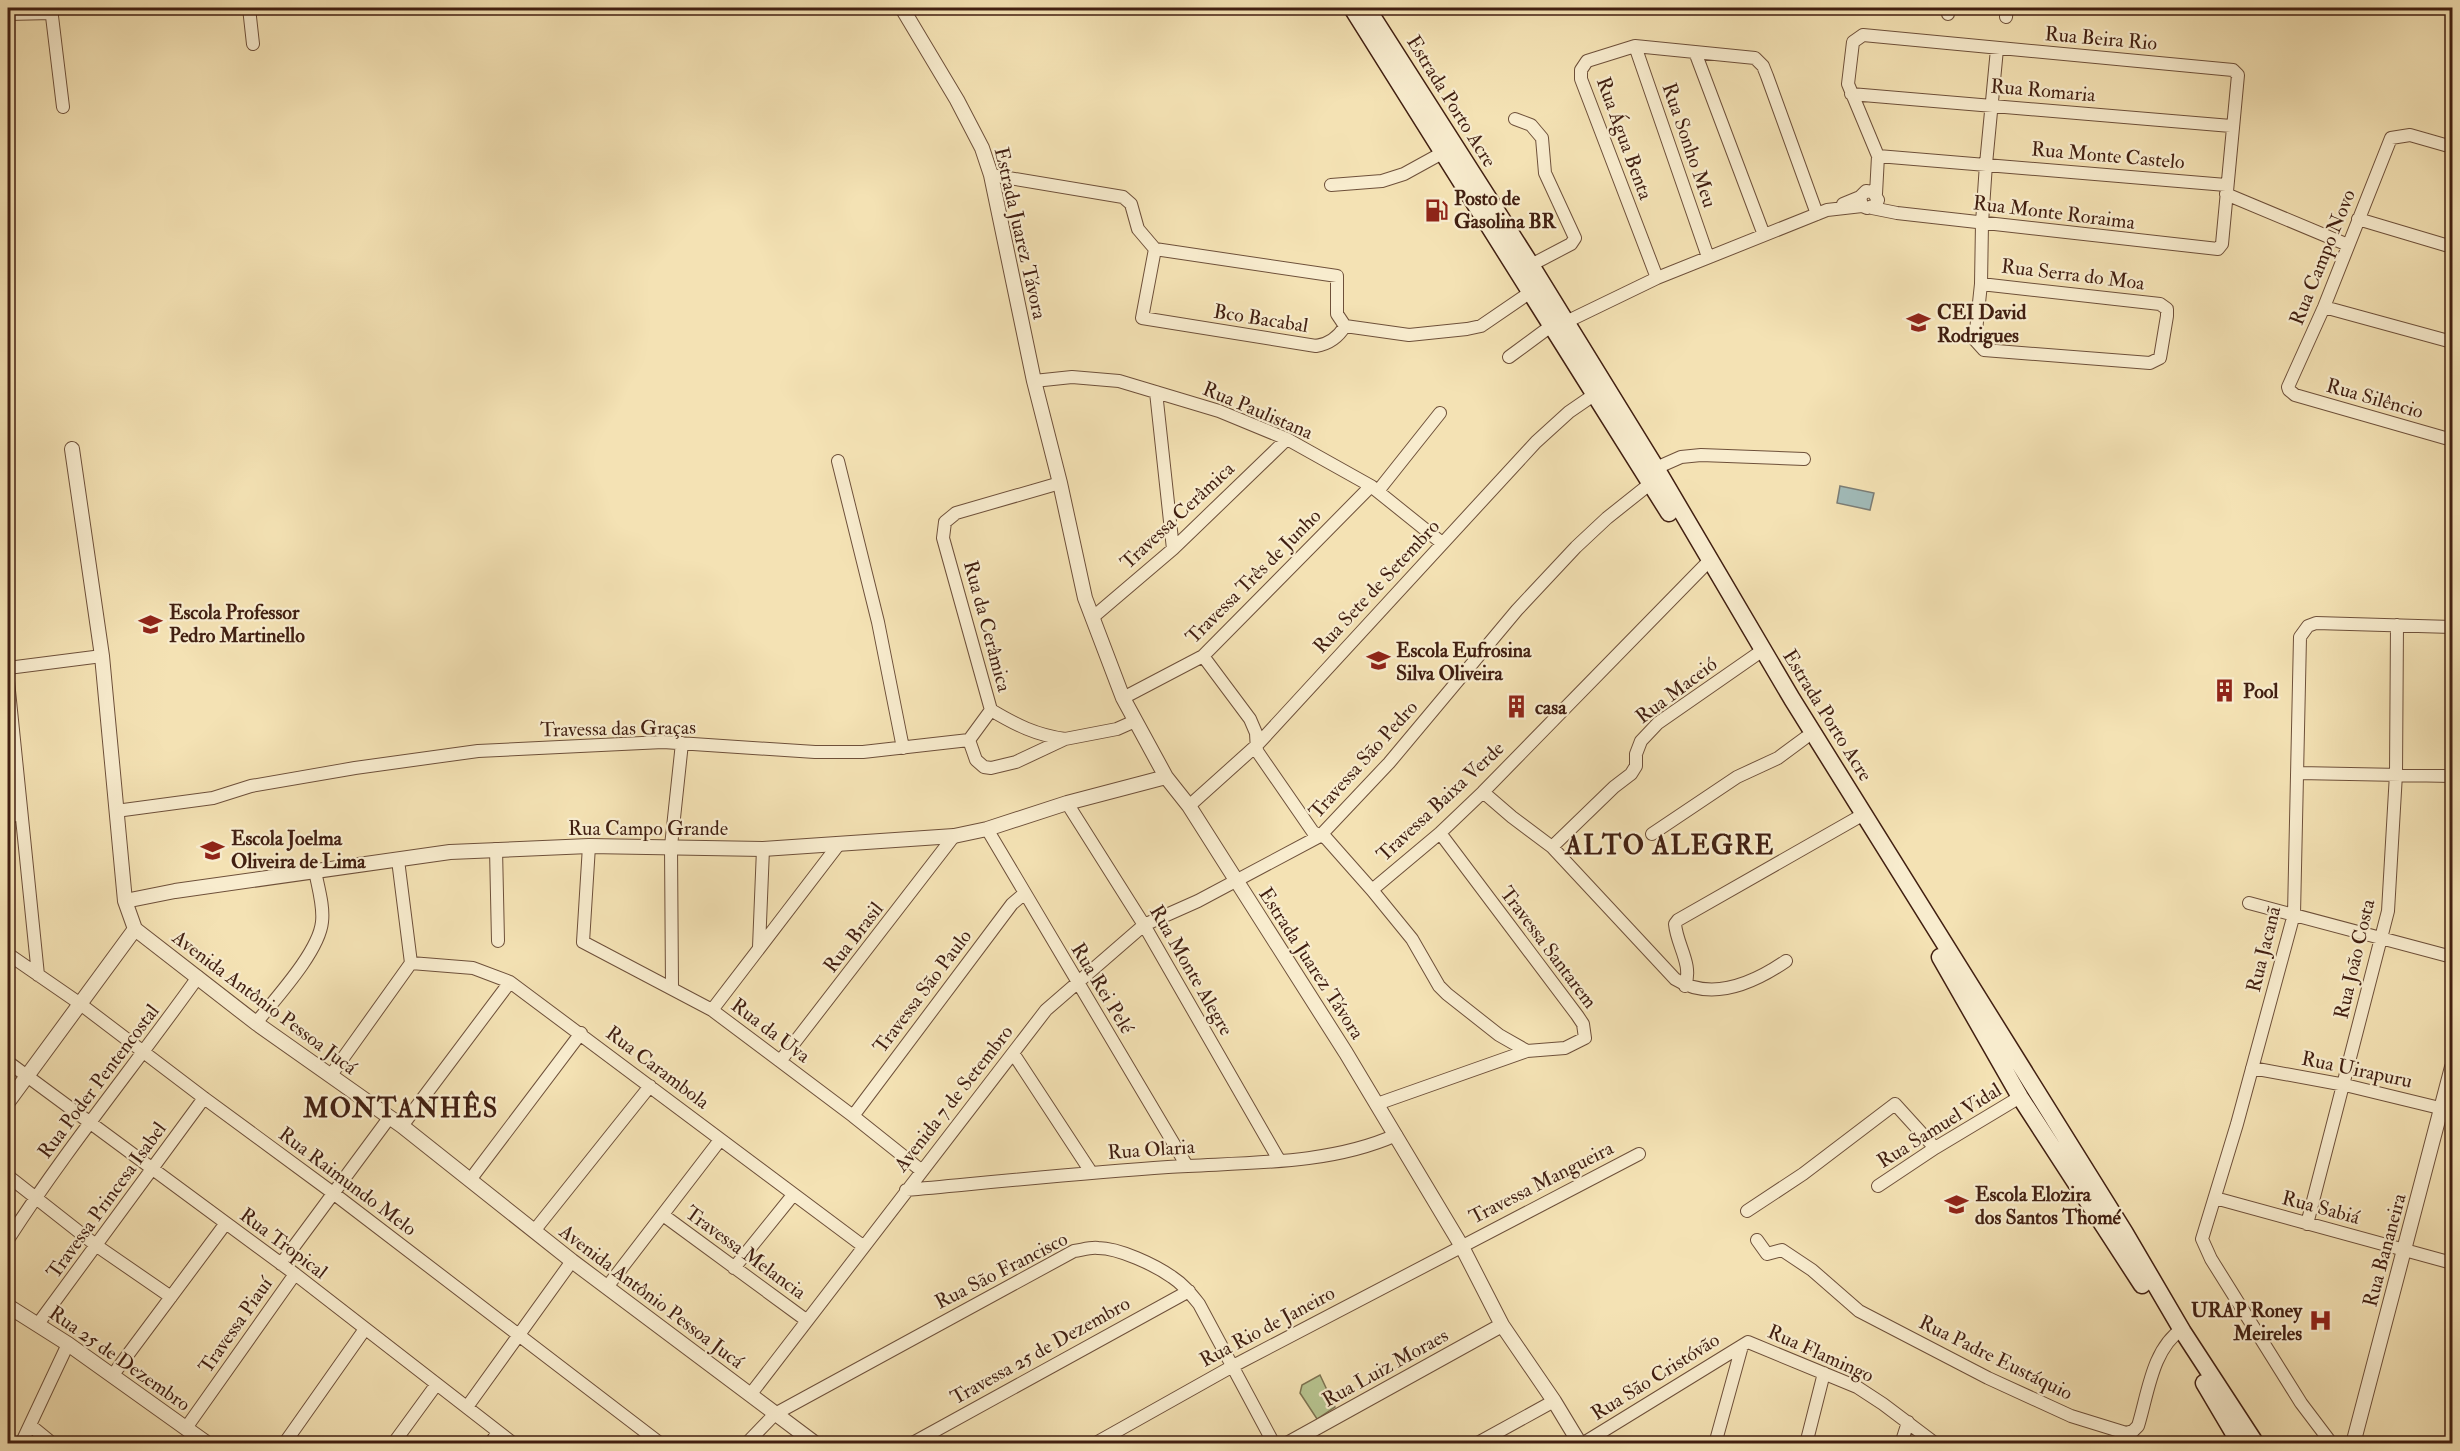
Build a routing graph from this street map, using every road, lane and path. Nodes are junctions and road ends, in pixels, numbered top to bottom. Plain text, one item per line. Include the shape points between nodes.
1 (249, 8) edge
2 (902, 8) edge
3 (1352, 8) edge
4 (1367, 8) edge
5 (52, 10) edge
6 (8, 14) edge
7 (253, 44) dead end
8 (1635, 46) junction
9 (1997, 49) junction
10 (1695, 52) junction
11 (1851, 94) junction
12 (1993, 105) junction
13 (63, 106) dead end
14 (1515, 119) dead end
15 (2232, 126) junction
16 (2452, 147) edge
17 (1444, 152) junction
18 (1878, 156) junction
19 (1986, 164) junction
20 (991, 175) junction
21 (1331, 185) dead end
22 (2226, 189) junction
23 (1870, 199) junction
24 (1822, 212) junction
25 (2358, 219) junction
26 (1982, 223) junction
27 (1764, 235) junction
28 (2348, 245) junction
29 (2452, 247) edge
30 (1155, 249) junction
31 (1708, 257) junction
32 (1531, 265) junction
33 (1657, 278) junction
34 (1981, 284) junction
35 (1537, 289) junction
36 (2324, 307) junction
37 (1558, 324) junction
38 (1345, 326) junction
39 (2452, 342) edge
40 (1509, 357) dead end
41 (1034, 381) junction
42 (2289, 390) joint
43 (1600, 391) junction
44 (1156, 392) junction
45 (1440, 413) dead end
46 (1287, 439) junction
47 (2452, 440) edge
48 (72, 449) dead end
49 (1804, 459) dead end
50 (838, 461) dead end
51 (1653, 476) junction
52 (1060, 483) junction
53 (1375, 488) junction
54 (1442, 543) junction
55 (1173, 549) junction
56 (1706, 564) junction
57 (1092, 618) junction
58 (2397, 624) junction
59 (2452, 627) edge
60 (1759, 652) junction
61 (102, 656) junction
62 (1203, 656) junction
63 (8, 668) edge
64 (8, 681) edge
65 (1123, 698) junction
66 (991, 710) junction
67 (1135, 721) junction
68 (1805, 738) junction
69 (969, 740) junction
70 (1065, 740) junction
71 (682, 743) junction
72 (1258, 744) junction
73 (903, 748) junction
74 (2299, 774) junction
75 (2396, 774) junction
76 (2452, 776) edge
77 (1166, 777) junction
78 (1484, 792) junction
79 (1067, 803) junction
80 (1189, 806) junction
81 (117, 811) junction
82 (21, 812) junction
83 (1860, 817) junction
84 (8, 818) edge
85 (987, 829) junction
86 (1440, 833) junction
87 (1652, 834) dead end
88 (954, 836) junction
89 (1320, 836) junction
90 (839, 844) junction
91 (589, 846) junction
92 (671, 846) junction
93 (1552, 847) junction
94 (496, 849) junction
95 (763, 849) junction
96 (398, 860) junction
97 (315, 871) junction
98 (1235, 880) junction
99 (1372, 890) junction
100 (1025, 893) junction
101 (125, 901) junction
102 (2249, 903) dead end
103 (2294, 914) junction
104 (1144, 925) junction
105 (135, 930) junction
106 (2382, 939) junction
107 (498, 941) dead end
108 (759, 946) junction
109 (8, 954) edge
110 (2452, 957) edge
111 (1786, 961) dead end
112 (411, 963) junction
113 (38, 975) junction
114 (198, 977) junction
115 (510, 981) junction
116 (1078, 984) junction
117 (1685, 986) junction
118 (672, 987) junction
119 (79, 1003) junction
120 (712, 1010) junction
121 (256, 1023) junction
122 (581, 1033) junction
123 (1527, 1051) junction
124 (144, 1053) junction
125 (1013, 1053) junction
126 (781, 1060) junction
127 (8, 1062) edge
128 (2452, 1067) edge
129 (2252, 1068) junction
130 (331, 1075) junction
131 (28, 1077) junction
132 (2345, 1085) junction
133 (650, 1086) junction
134 (2020, 1097) junction
135 (204, 1098) junction
136 (8, 1102) edge
137 (1377, 1104) junction
138 (2447, 1109) edge
139 (853, 1116) junction
140 (389, 1118) junction
141 (90, 1125) junction
142 (402, 1126) junction
143 (1396, 1135) junction
144 (720, 1140) junction
145 (1935, 1148) junction
146 (1639, 1154) dead end
147 (1280, 1160) junction
148 (1187, 1166) junction
149 (153, 1171) junction
150 (922, 1171) junction
151 (1091, 1172) junction
152 (8, 1176) edge
153 (470, 1180) junction
154 (1878, 1186) dead end
155 (906, 1190) junction
156 (333, 1192) junction
157 (793, 1195) junction
158 (35, 1196) junction
159 (2215, 1198) junction
160 (1747, 1210) dead end
161 (663, 1215) junction
162 (226, 1223) junction
163 (2307, 1224) junction
164 (534, 1231) junction
165 (9, 1238) edge
166 (1757, 1240) dead end
167 (1461, 1245) junction
168 (97, 1246) junction
169 (863, 1246) junction
170 (2405, 1250) junction
171 (572, 1261) junction
172 (2452, 1263) edge
173 (281, 1264) junction
174 (734, 1268) junction
175 (295, 1274) junction
176 (608, 1287) junction
177 (1189, 1291) junction
178 (171, 1297) junction
179 (8, 1306) edge
180 (806, 1320) junction
181 (39, 1324) junction
182 (1502, 1326) junction
183 (365, 1329) junction
184 (2177, 1332) junction
185 (518, 1334) junction
186 (68, 1344) junction
187 (1745, 1344) junction
188 (1233, 1366) junction
189 (1824, 1373) junction
190 (112, 1376) junction
191 (436, 1385) junction
192 (750, 1395) junction
193 (1554, 1401) junction
194 (467, 1407) junction
195 (775, 1414) junction
196 (1908, 1422) junction
197 (31, 1426) junction
198 (186, 1428) junction
199 (498, 1431) junction
200 (21, 1443) edge
201 (53, 1443) edge
202 (208, 1443) edge
203 (284, 1443) edge
204 (393, 1443) edge
205 (490, 1443) edge
206 (514, 1443) edge
207 (661, 1443) edge
208 (746, 1443) edge
209 (816, 1443) edge
210 (911, 1443) edge
211 (1094, 1443) edge
212 (1274, 1443) edge
213 (1287, 1443) edge
214 (1476, 1443) edge
215 (1581, 1443) edge
216 (1715, 1443) edge
217 (1806, 1443) edge
218 (1901, 1443) edge
219 (1936, 1443) edge
220 (2240, 1443) edge
221 (2256, 1443) edge
222 (2332, 1443) edge
223 (2353, 1443) edge

1 - 7 street
2 - 20 street, Estrada Juarez Távora via 974,131
3 - 17 main road, Estrada Porto Acre
4 - 32 main road, Estrada Porto Acre
5 - 6 street
5 - 13 street
8 - 10 street, Rua Água Benta
8 - 31 street, Rua Sonho Meu
8 - 33 street, Rua Água Benta via 1587,61 1581,79
9 - 11 street, Rua Beira Rio via 1863,35 1853,42 1848,84
9 - 12 street
9 - 15 street, Rua Beira Rio via 2233,70 2238,75
10 - 24 street, Rua Água Benta via 1746,55 1755,57 1763,66
10 - 27 street
11 - 12 street, Rua Romaria
11 - 18 street
12 - 15 street, Rua Romaria
12 - 19 street
14 - 32 street via 1531,125 1542,138 1545,173 1575,238 1571,244
15 - 22 street
16 - 25 street, Rua Campo Novo via 2404,134 2391,138
17 - 21 street via 1382,181
17 - 35 main road, Estrada Porto Acre
18 - 19 street, Rua Monte Castelo
18 - 23 street via 1878,178
19 - 22 street, Rua Monte Castelo
19 - 26 street
20 - 30 street via 1123,197 1133,208 1138,229
20 - 41 street, Estrada Juarez Távora
22 - 26 street, Rua Monte Roraima via 2223,244 2218,249
22 - 28 street, Rua Monte Castelo via 2270,213
23 - 24 street
23 - 26 street, Rua Monte Roraima via 1886,212
24 - 27 street
25 - 28 street, Rua Campo Novo
25 - 29 street
26 - 34 street
27 - 31 street
28 - 36 street, Rua Campo Novo
30 - 38 street, Bco Bacabal via 1337,276 1337,314
30 - 38 street, Bco Bacabal via 1142,318 1316,346 1331,340
31 - 33 street
32 - 35 main road, Estrada Porto Acre
33 - 37 street
34 - 34 street, Rua Serra do Moa via 1976,340 1984,350 2153,363 2160,358 2167,316 2167,309 2160,304
35 - 37 main road, Estrada Porto Acre
35 - 38 street via 1481,326 1467,329 1409,335
36 - 39 street
36 - 42 street, Rua Campo Novo
37 - 40 street
37 - 43 main road, Estrada Porto Acre
41 - 44 street, Rua Paulistana via 1097,378
41 - 52 street, Estrada Juarez Távora
42 - 47 street, Rua Silêncio via 2295,395
43 - 51 main road, Estrada Porto Acre
43 - 54 street, Rua Sete de Setembro via 1536,442
44 - 46 street, Rua Paulistana via 1219,411
44 - 55 street
45 - 53 street, Travessa Três de Junho
46 - 53 street, Rua Paulistana
46 - 55 street, Travessa Cerâmica
48 - 61 street
49 - 51 street, Travessa São Pedro via 1681,457
50 - 73 street via 878,622
51 - 56 main road, Estrada Porto Acre
51 - 89 street, Travessa São Pedro via 1576,547 1517,609 1389,763
52 - 57 street, Estrada Juarez Távora
52 - 66 street, Rua da Cerâmica via 956,513 948,517 944,527 943,538
53 - 54 street, Rua Paulistana
53 - 62 street, Travessa Três de Junho
54 - 72 street, Rua Sete de Setembro
55 - 57 street, Travessa Cerâmica
56 - 60 main road, Estrada Porto Acre
56 - 78 street, Travessa Baixa Verde
57 - 65 street, Estrada Juarez Távora
58 - 59 street
58 - 74 street, Rua Jacanã via 2316,624 2308,626 2300,638
58 - 75 street, Rua João Costa
60 - 68 main road, Estrada Porto Acre
60 - 83 main road, Estrada Porto Acre
60 - 93 street, Rua Maceió via 1658,723 1641,741 1631,774
61 - 63 street
61 - 81 street
62 - 65 street, Travessa Três de Junho
62 - 72 street via 1250,719
64 - 82 street
65 - 67 street, Estrada Juarez Távora
66 - 69 street, Rua da Cerâmica
66 - 70 street via 1019,727
67 - 70 street via 1117,729
67 - 77 street, Estrada Juarez Távora
68 - 83 main road, Estrada Porto Acre
68 - 87 street via 1778,758 1737,777
69 - 70 street via 976,760 991,768 1016,762
69 - 73 street, Travessa das Graças
71 - 73 street, Travessa das Graças via 815,752
71 - 81 street, Travessa das Graças via 478,751 355,768 251,786 213,798
71 - 92 street
72 - 80 street, Rua Sete de Setembro
72 - 89 street via 1259,756 1312,832
74 - 75 street
74 - 103 street, Rua Jacanã
75 - 76 street
75 - 106 street, Rua João Costa via 2388,911
77 - 79 street, Rua Campo Grande
77 - 80 street, Estrada Juarez Távora
78 - 86 street, Travessa Baixa Verde
78 - 93 street
79 - 85 street, Rua Campo Grande
79 - 104 street, Rua Monte Alegre
80 - 98 street, Estrada Juarez Távora
81 - 101 street
82 - 84 street
82 - 113 street
83 - 117 street via 1677,920 1676,933 1689,969
83 - 134 main road, Estrada Porto Acre
83 - 184 main road, Estrada Porto Acre via 2125,1233
85 - 88 street, Rua Campo Grande
85 - 100 street, Rua Rei Pelé
86 - 99 street, Travessa Baixa Verde
86 - 123 street, Travessa Santarem via 1582,1024 1585,1038 1564,1048
88 - 90 street, Rua Campo Grande
88 - 126 street, Rua Brasil
89 - 98 street, Travessa São Pedro
89 - 99 street
90 - 95 street, Rua Campo Grande
90 - 108 street
91 - 92 street, Rua Campo Grande
91 - 94 street, Rua Campo Grande
91 - 118 street, Rua da Uva via 583,942
92 - 95 street, Rua Campo Grande
92 - 118 street
93 - 117 street
94 - 96 street, Rua Campo Grande
94 - 107 street
95 - 108 street
96 - 97 street, Rua Campo Grande
96 - 112 street
97 - 101 street, Rua Campo Grande
97 - 121 street via 323,920 319,937
98 - 104 street, Avenida 7 de Setembro
98 - 137 street, Estrada Juarez Távora
99 - 123 street via 1412,939 1439,986 1498,1035
100 - 116 street, Rua Rei Pelé
100 - 139 street, Travessa São Paulo via 1012,904
101 - 105 street
102 - 103 street
103 - 106 street
103 - 129 street, Rua Jacanã
104 - 116 street, Avenida 7 de Setembro
104 - 147 street, Rua Monte Alegre
105 - 114 street, Avenida Antônio Pessoa Jucá
105 - 119 street
106 - 110 street
106 - 132 street, Rua João Costa
108 - 120 street
109 - 113 street, Rua Raimundo Melo
111 - 117 street via 1748,984 1710,989
112 - 115 street, Rua Carambola via 473,968
112 - 130 street
113 - 119 street, Rua Raimundo Melo
114 - 121 street, Avenida Antônio Pessoa Jucá
114 - 124 street, Rua Poder Pentencostal
115 - 122 street, Rua Carambola
115 - 142 street
116 - 125 street, Avenida 7 de Setembro via 1046,1010
116 - 148 street, Rua Rei Pelé
118 - 120 street, Rua da Uva
119 - 124 street, Rua Raimundo Melo
119 - 131 street
120 - 126 street, Rua da Uva
121 - 130 street, Avenida Antônio Pessoa Jucá
122 - 133 street, Rua Carambola
122 - 153 street
123 - 137 street
124 - 135 street, Rua Raimundo Melo
124 - 141 street, Rua Poder Pentencostal
125 - 150 street, Avenida 7 de Setembro
125 - 151 street
126 - 139 street, Rua da Uva
127 - 131 street, Rua Tropical
128 - 138 street, Rua Bananeira
129 - 132 street, Rua Uirapuru
129 - 159 street, Rua Jacanã
130 - 140 street, Avenida Antônio Pessoa Jucá
131 - 136 street
131 - 141 street, Rua Tropical
132 - 138 street, Rua Uirapuru
132 - 163 street, Rua João Costa
133 - 144 street, Rua Carambola
133 - 164 street
134 - 145 street, Rua Samuel Vidal
134 - 184 main road, Estrada Porto Acre
135 - 149 street, Travessa Princesa Isabel
135 - 156 street, Rua Raimundo Melo
137 - 143 street, Estrada Juarez Távora
138 - 170 street, Rua Bananeira
139 - 150 street, Rua da Uva
140 - 142 street, Avenida Antônio Pessoa Jucá
140 - 156 street
141 - 149 street, Rua Tropical
141 - 158 street, Rua Poder Pentencostal
142 - 153 street, Avenida Antônio Pessoa Jucá
143 - 147 street, Rua Olaria via 1362,1149
143 - 167 street, Estrada Juarez Távora
144 - 157 street, Rua Carambola
144 - 161 street
145 - 154 street, Rua Samuel Vidal
145 - 160 street via 1895,1104 1803,1174
146 - 167 street, Travessa Mangueira
147 - 148 street, Rua Olaria
148 - 151 street, Rua Olaria
149 - 162 street, Rua Tropical
149 - 168 street, Travessa Princesa Isabel
150 - 155 street, Avenida 7 de Setembro
151 - 155 street, Rua Olaria
152 - 158 street
153 - 164 street, Avenida Antônio Pessoa Jucá
155 - 169 street, Avenida 7 de Setembro
156 - 173 street
156 - 185 street, Rua Raimundo Melo
157 - 169 street, Rua Carambola
157 - 174 street
158 - 165 street, Rua Poder Pentencostal
158 - 168 street
159 - 163 street, Rua Sabiá
159 - 222 street, Rua Jacanã via 2202,1239 2211,1259 2301,1403
161 - 174 street, Travessa Melancia
161 - 176 street
162 - 173 street, Rua Tropical
162 - 178 street
163 - 170 street, Rua Sabiá
164 - 171 street, Avenida Antônio Pessoa Jucá
166 - 184 street, Rua Padre Eustáquio via 1767,1254 1782,1250 1812,1270 1858,1311 2071,1416 2126,1432 2138,1426 2160,1351
167 - 182 street, Estrada Juarez Távora
167 - 188 street, Rua Rio de Janeiro
168 - 178 street
168 - 181 street, Travessa Princesa Isabel
169 - 180 street, Avenida 7 de Setembro
170 - 172 street, Rua Sabiá
170 - 223 street, Rua Bananeira
171 - 176 street, Avenida Antônio Pessoa Jucá
171 - 185 street
173 - 175 street, Rua Tropical
174 - 180 street, Travessa Melancia
175 - 183 street, Rua Tropical
175 - 198 street, Travessa Piauí
176 - 192 street, Avenida Antônio Pessoa Jucá
177 - 188 street, Rua São Francisco
177 - 195 street, Rua São Francisco via 1174,1277 1121,1253 1097,1247 1074,1251
177 - 210 street, Travessa 25 de Dezembro
178 - 190 street
179 - 181 street, Rua 25 de Dezembro
180 - 192 street, Avenida 7 de Setembro
181 - 186 street, Rua 25 de Dezembro
182 - 193 street, Estrada Juarez Távora
182 - 213 street, Rua Luiz Moraes
183 - 191 street, Rua Tropical
183 - 203 street
184 - 220 main road, Estrada Porto Acre
184 - 221 main road, Estrada Porto Acre
185 - 194 street
185 - 207 street, Rua Raimundo Melo
186 - 190 street, Rua 25 de Dezembro
186 - 197 street
187 - 189 street, Rua Flamingo
187 - 215 street, Rua São Cristóvão
187 - 216 street
188 - 211 street, Rua Rio de Janeiro
188 - 212 street, Rua São Francisco
189 - 196 street, Rua Flamingo via 1857,1387
189 - 217 street
190 - 198 street, Rua 25 de Dezembro
191 - 194 street, Rua Tropical
191 - 204 street
192 - 195 street, Avenida Antônio Pessoa Jucá
193 - 214 street
193 - 215 street, Estrada Juarez Távora
194 - 199 street, Rua Tropical
195 - 208 street, Rua São Francisco
195 - 209 street, Avenida Antônio Pessoa Jucá
196 - 218 street
196 - 219 street, Rua Flamingo
197 - 200 street
197 - 201 street
198 - 202 street, Rua 25 de Dezembro
199 - 205 street
199 - 206 street, Rua Tropical

